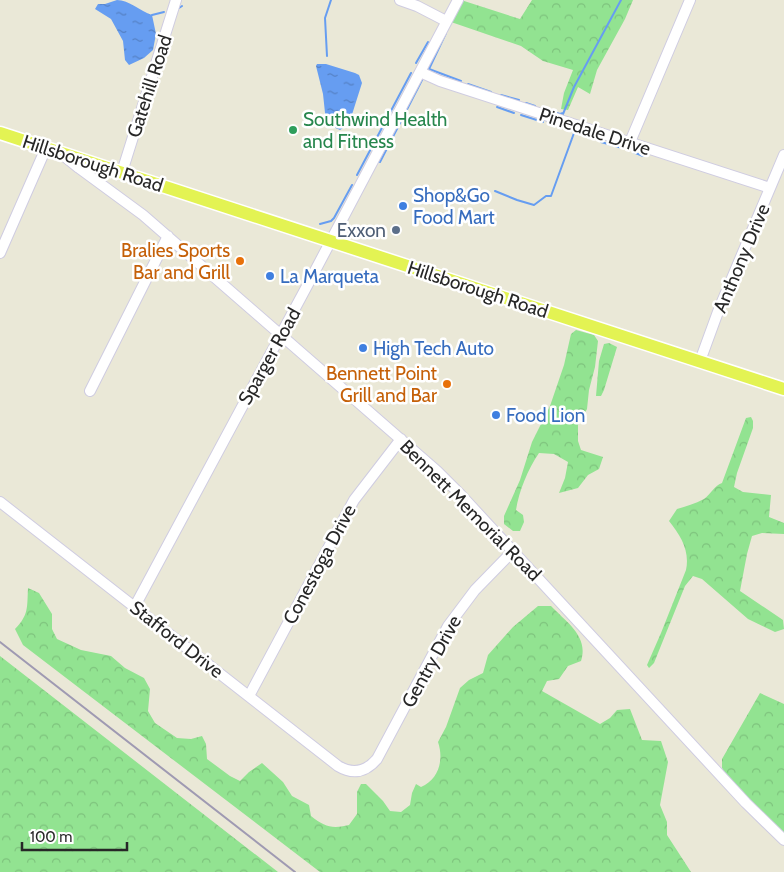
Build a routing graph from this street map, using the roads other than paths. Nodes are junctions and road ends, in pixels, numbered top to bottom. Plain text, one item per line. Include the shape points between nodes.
1 (176, 0) edge
2 (400, 0) edge
3 (458, 0) edge
4 (690, 0) edge
5 (446, 21) junction
6 (420, 72) junction
7 (0, 133) edge
8 (630, 142) junction
9 (46, 148) junction
10 (61, 153) junction
11 (784, 156) edge
12 (122, 172) junction
13 (770, 188) junction
14 (168, 236) junction
15 (330, 240) junction
16 (0, 253) edge
17 (281, 333) junction
18 (700, 361) junction
19 (784, 389) edge
20 (90, 391) dead end
21 (401, 439) junction
22 (0, 502) edge
23 (513, 551) junction
24 (134, 606) junction
25 (249, 696) junction
26 (356, 772) joint
27 (784, 840) edge

1 - 12 street, Gatehill Road
2 - 5 street
3 - 5 street, Sparger Road
4 - 8 street
5 - 6 street, Sparger Road
6 - 8 street, Pinedale Drive
6 - 15 street, Sparger Road
7 - 9 main road, Hillsborough Road
8 - 13 street, Pinedale Drive
9 - 10 main road, Hillsborough Road
9 - 16 street
10 - 12 main road, Hillsborough Road
10 - 14 street, Bennett Memorial Road
11 - 13 street, Anthony Drive
12 - 15 main road, Hillsborough Road
13 - 18 street, Anthony Drive
14 - 17 street, Bennett Memorial Road
14 - 20 street
15 - 17 street, Sparger Road
15 - 18 main road, Hillsborough Road
17 - 21 street, Bennett Memorial Road
17 - 24 street, Sparger Road
18 - 19 main road, Hillsborough Road
21 - 23 street, Bennett Memorial Road via 460,494
21 - 25 street, Conestoga Drive via 354,500
22 - 24 street, Stafford Drive
23 - 26 street, Gentry Drive via 460,608 441,637 382,750 367,769
23 - 27 street, Bennett Memorial Road
24 - 25 street, Stafford Drive
25 - 26 street, Stafford Drive via 338,766

